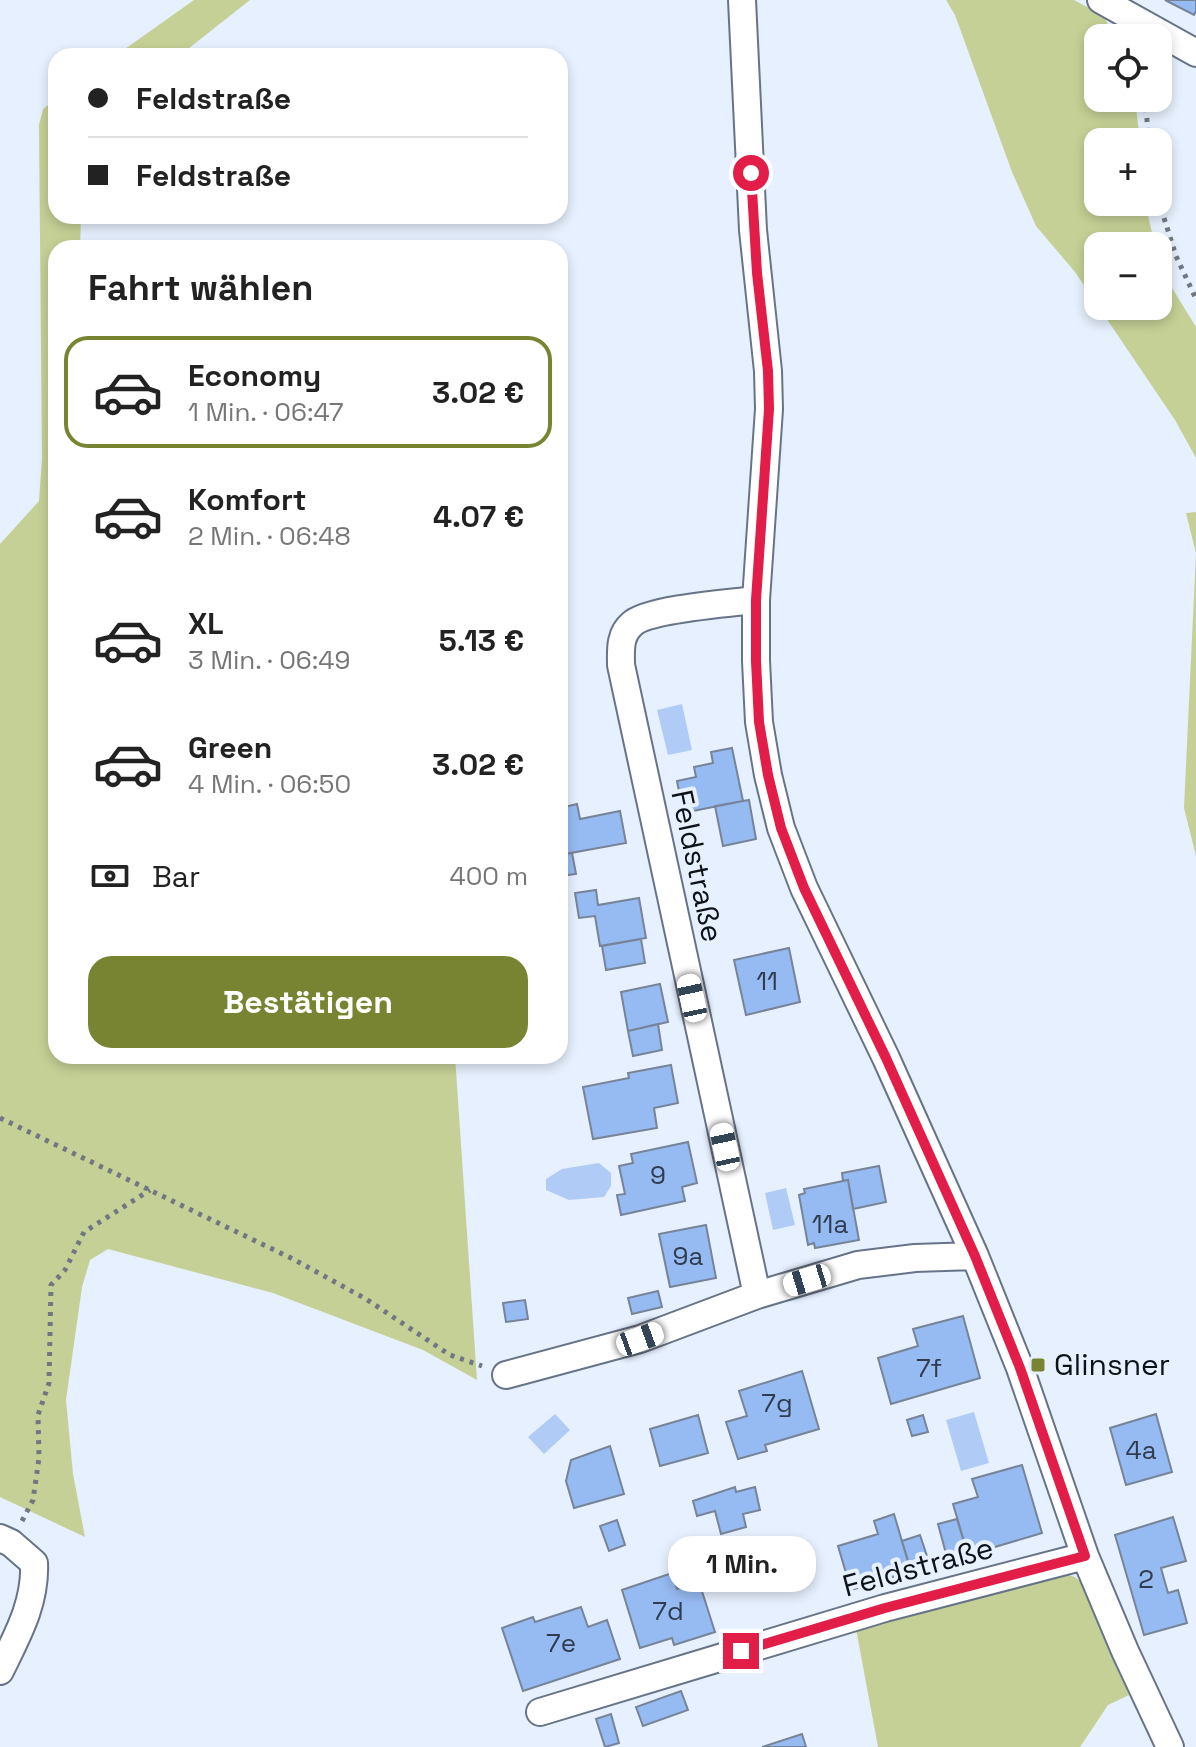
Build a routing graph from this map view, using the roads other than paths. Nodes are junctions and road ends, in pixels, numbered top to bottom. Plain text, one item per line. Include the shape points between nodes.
1 (742, 0) edge
2 (1101, 0) edge
3 (1196, 53) edge
4 (756, 600) junction
5 (975, 1256) junction
6 (757, 1295) junction
7 (506, 1375) road end
8 (5, 1541) edge
9 (1085, 1556) junction
10 (0, 1671) edge
11 (540, 1712) dead end
12 (1170, 1747) edge

1 - 4 street via 753,230 769,409
2 - 3 street
4 - 5 street via 759,722 781,828
4 - 6 street, Feldstraße via 649,615 632,624 622,639 621,665
5 - 6 street via 858,1265
5 - 9 street
6 - 7 street via 640,1339
8 - 10 street via 34,1563 35,1585
9 - 11 street, Feldstraße via 885,1608
9 - 12 street

